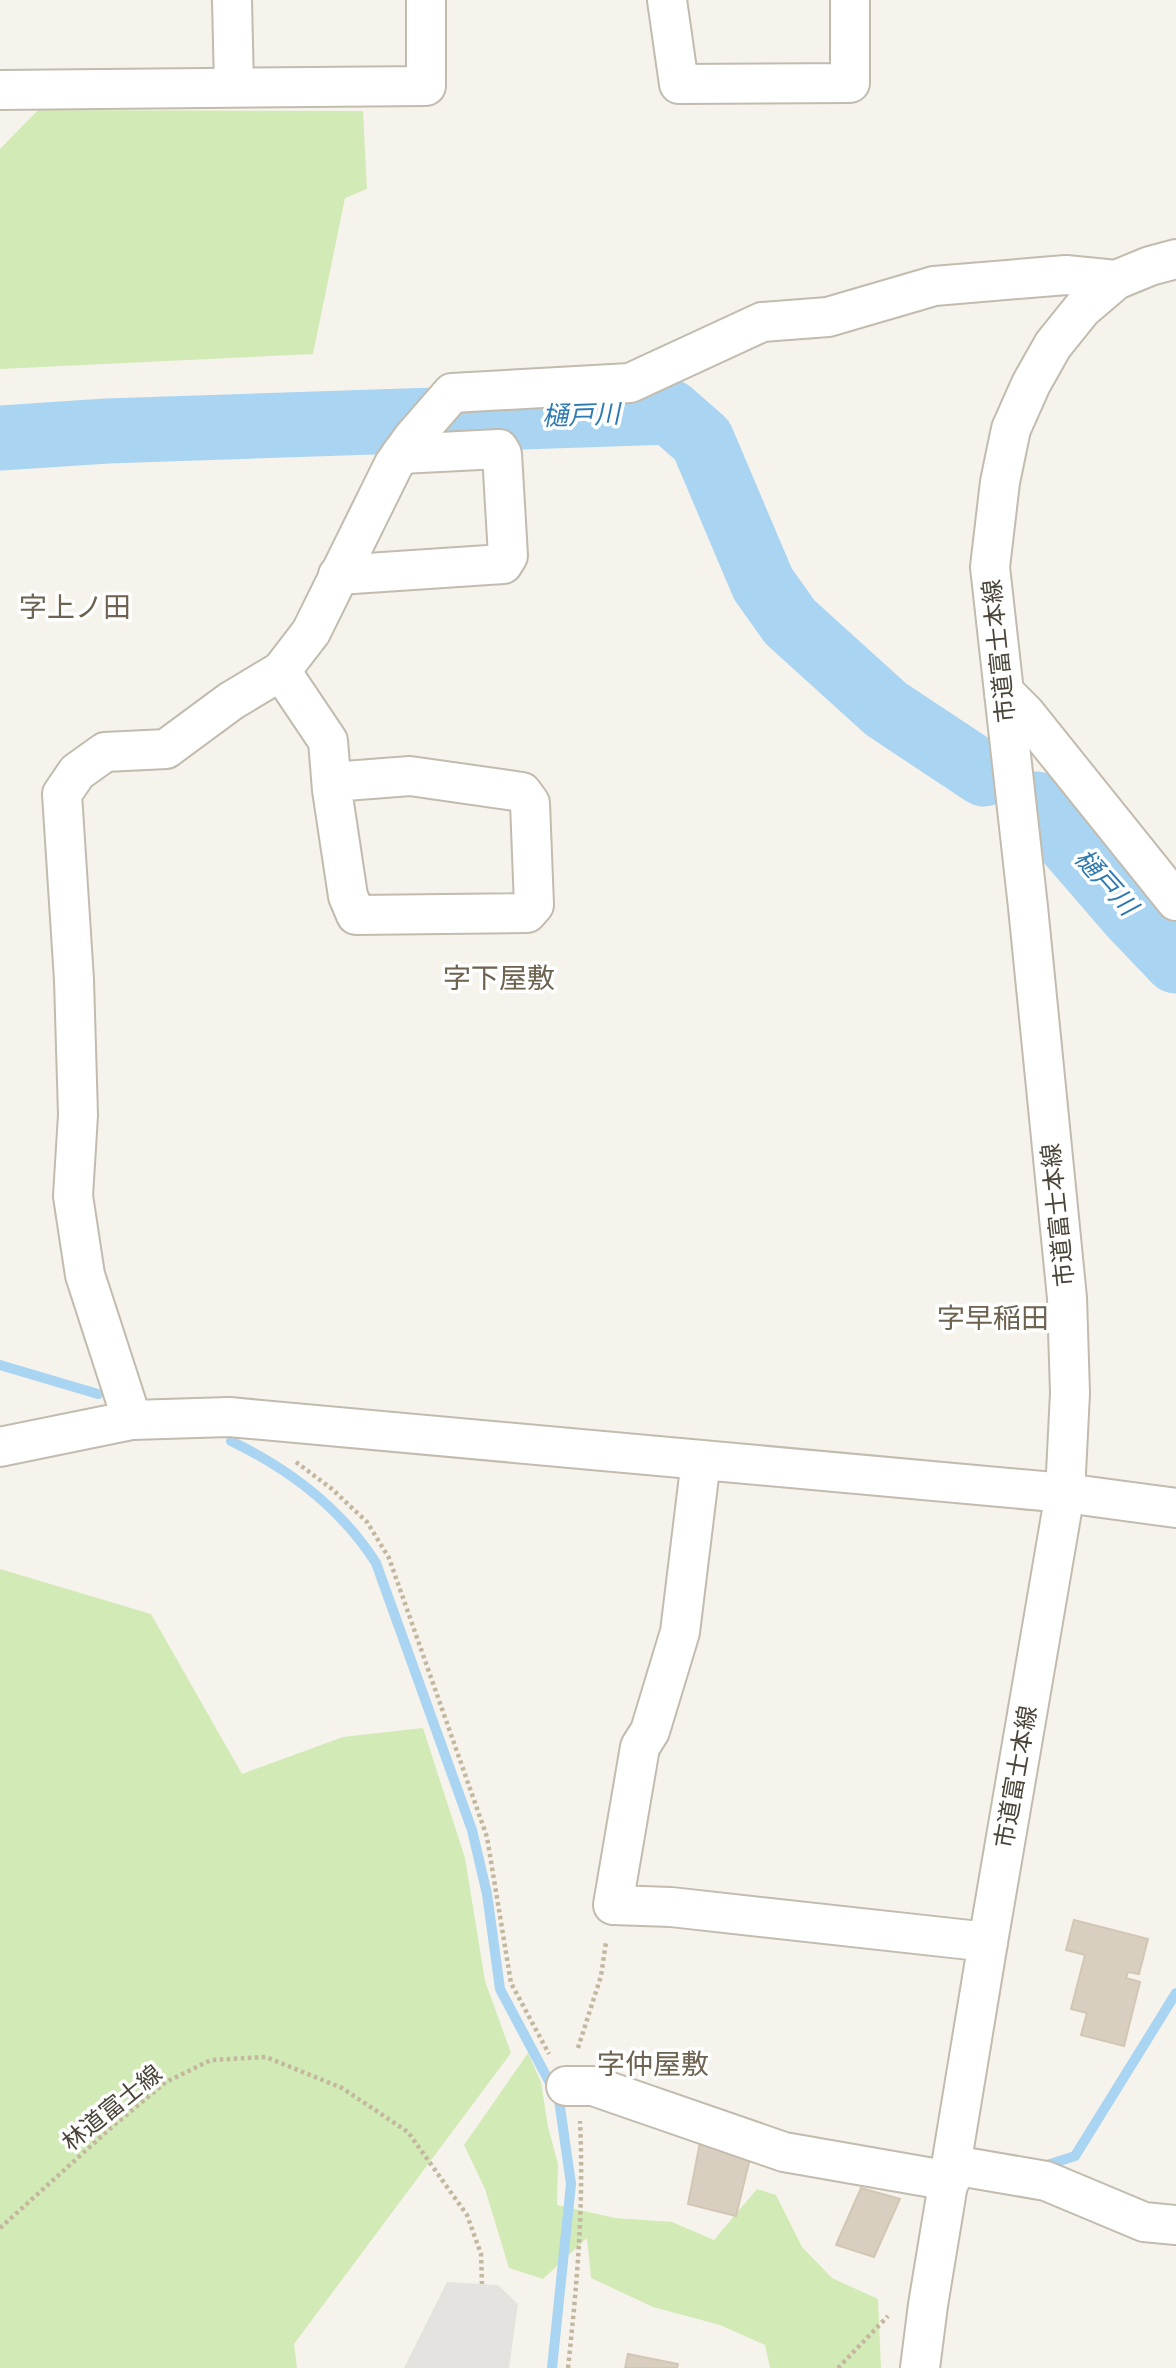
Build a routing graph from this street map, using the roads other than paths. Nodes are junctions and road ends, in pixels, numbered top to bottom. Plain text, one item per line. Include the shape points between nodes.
1 (232, 0) edge
2 (426, 0) edge
3 (667, 0) edge
4 (850, 0) edge
5 (234, 87) junction
6 (0, 90) edge
7 (1176, 259) edge
8 (1116, 280) junction
9 (407, 447) junction
10 (338, 575) junction
11 (281, 671) junction
12 (1004, 692) junction
13 (332, 782) junction
14 (1176, 901) edge
15 (132, 1420) junction
16 (0, 1447) edge
17 (701, 1460) junction
18 (1065, 1493) junction
19 (1176, 1508) edge
20 (988, 1942) junction
21 (566, 2086) road end
22 (951, 2173) junction
23 (1176, 2225) edge
24 (920, 2368) edge

1 - 5 street
2 - 5 street via 426,86
3 - 4 street via 678,84 850,83
5 - 6 street
7 - 8 street, 市道富士本線
8 - 9 street via 1066,275 933,286 828,317 762,322 630,383 452,393
8 - 12 street, 市道富士本線 via 1082,309 1053,345 1011,429 990,567
9 - 10 street
9 - 10 street via 499,449 508,556 503,564
10 - 11 street via 311,632
11 - 13 street via 328,741
11 - 15 street via 166,749 105,752 77,772 62,794 78,1088 73,1196 85,1275
12 - 14 street
12 - 18 street, 市道富士本線 via 1067,1298 1070,1393
13 - 13 street via 348,896 356,915 527,912 534,905 530,803 522,792 410,775
15 - 16 street
15 - 17 street via 229,1417
17 - 18 street
17 - 20 street via 680,1632 650,1731 640,1747 613,1905 671,1907
18 - 19 street
18 - 20 street, 市道富士本線
20 - 22 street, 市道富士本線
21 - 22 street via 593,2086 784,2152
22 - 23 street via 1046,2181 1144,2222
22 - 24 street, 市道富士本線

